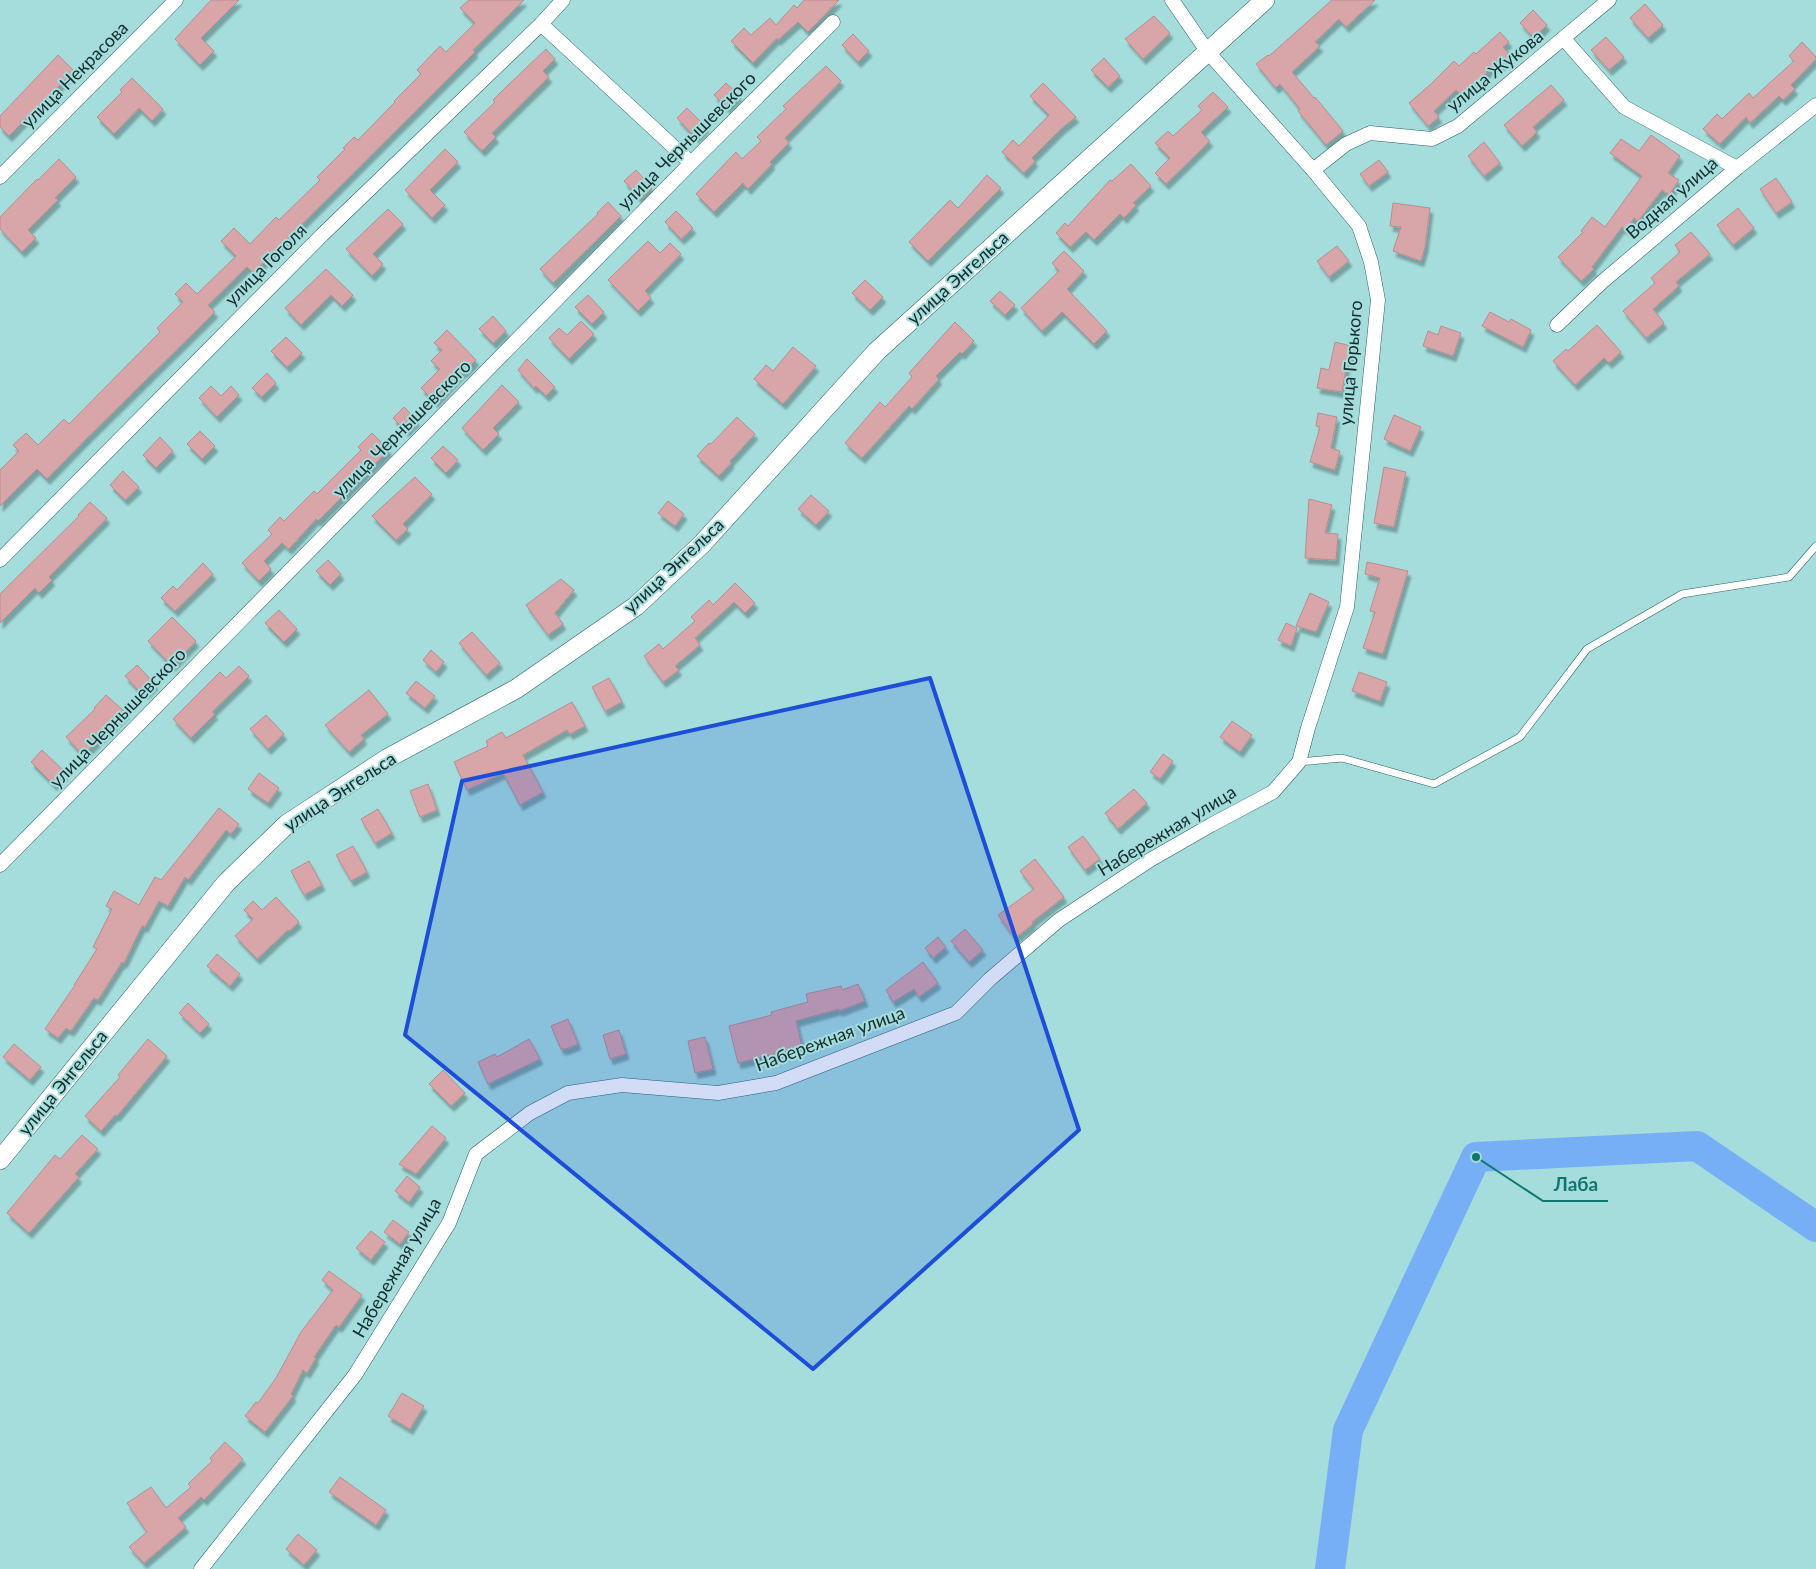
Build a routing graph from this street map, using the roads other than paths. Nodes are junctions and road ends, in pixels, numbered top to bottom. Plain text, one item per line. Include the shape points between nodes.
1 (176, 0) edge
2 (563, 0) edge
3 (1172, 0) edge
4 (1265, 0) edge
5 (1609, 0) edge
6 (833, 22) dead end
7 (541, 24) junction
8 (1564, 39) junction
9 (1207, 51) junction
10 (1816, 105) edge
11 (691, 163) junction
12 (1737, 168) junction
13 (1313, 170) junction
14 (0, 176) edge
15 (1557, 324) dead end
16 (1816, 546) edge
17 (0, 560) edge
18 (1299, 762) junction
19 (0, 865) edge
20 (0, 1160) edge
21 (201, 1569) edge

1 - 14 street, улица Некрасова
2 - 7 street, улица Гоголя
3 - 9 street, улица Горького
4 - 9 street, улица Энгельса
5 - 8 street, улица Жукова
6 - 11 street, улица Чернышевского
7 - 11 street
7 - 17 street, улица Гоголя via 322,235
8 - 12 street via 1624,108
8 - 13 street, улица Жукова via 1458,126 1432,139 1370,133 1346,144
9 - 13 street, улица Горького
9 - 20 street, улица Энгельса via 877,351 702,544 636,606 516,689 388,758 287,824 226,883
10 - 12 street, Водная улица
11 - 19 street, улица Чернышевского
12 - 15 street, Водная улица
13 - 18 street, улица Горького via 1359,226 1371,262 1378,300 1347,608
16 - 18 lane via 1789,577 1682,594 1587,649 1520,738 1434,784 1342,758
18 - 21 street, Набережная улица via 1273,792 1150,860 1059,920 956,1013 776,1083 718,1093 622,1085 568,1093 530,1113 476,1154 449,1223 355,1375

